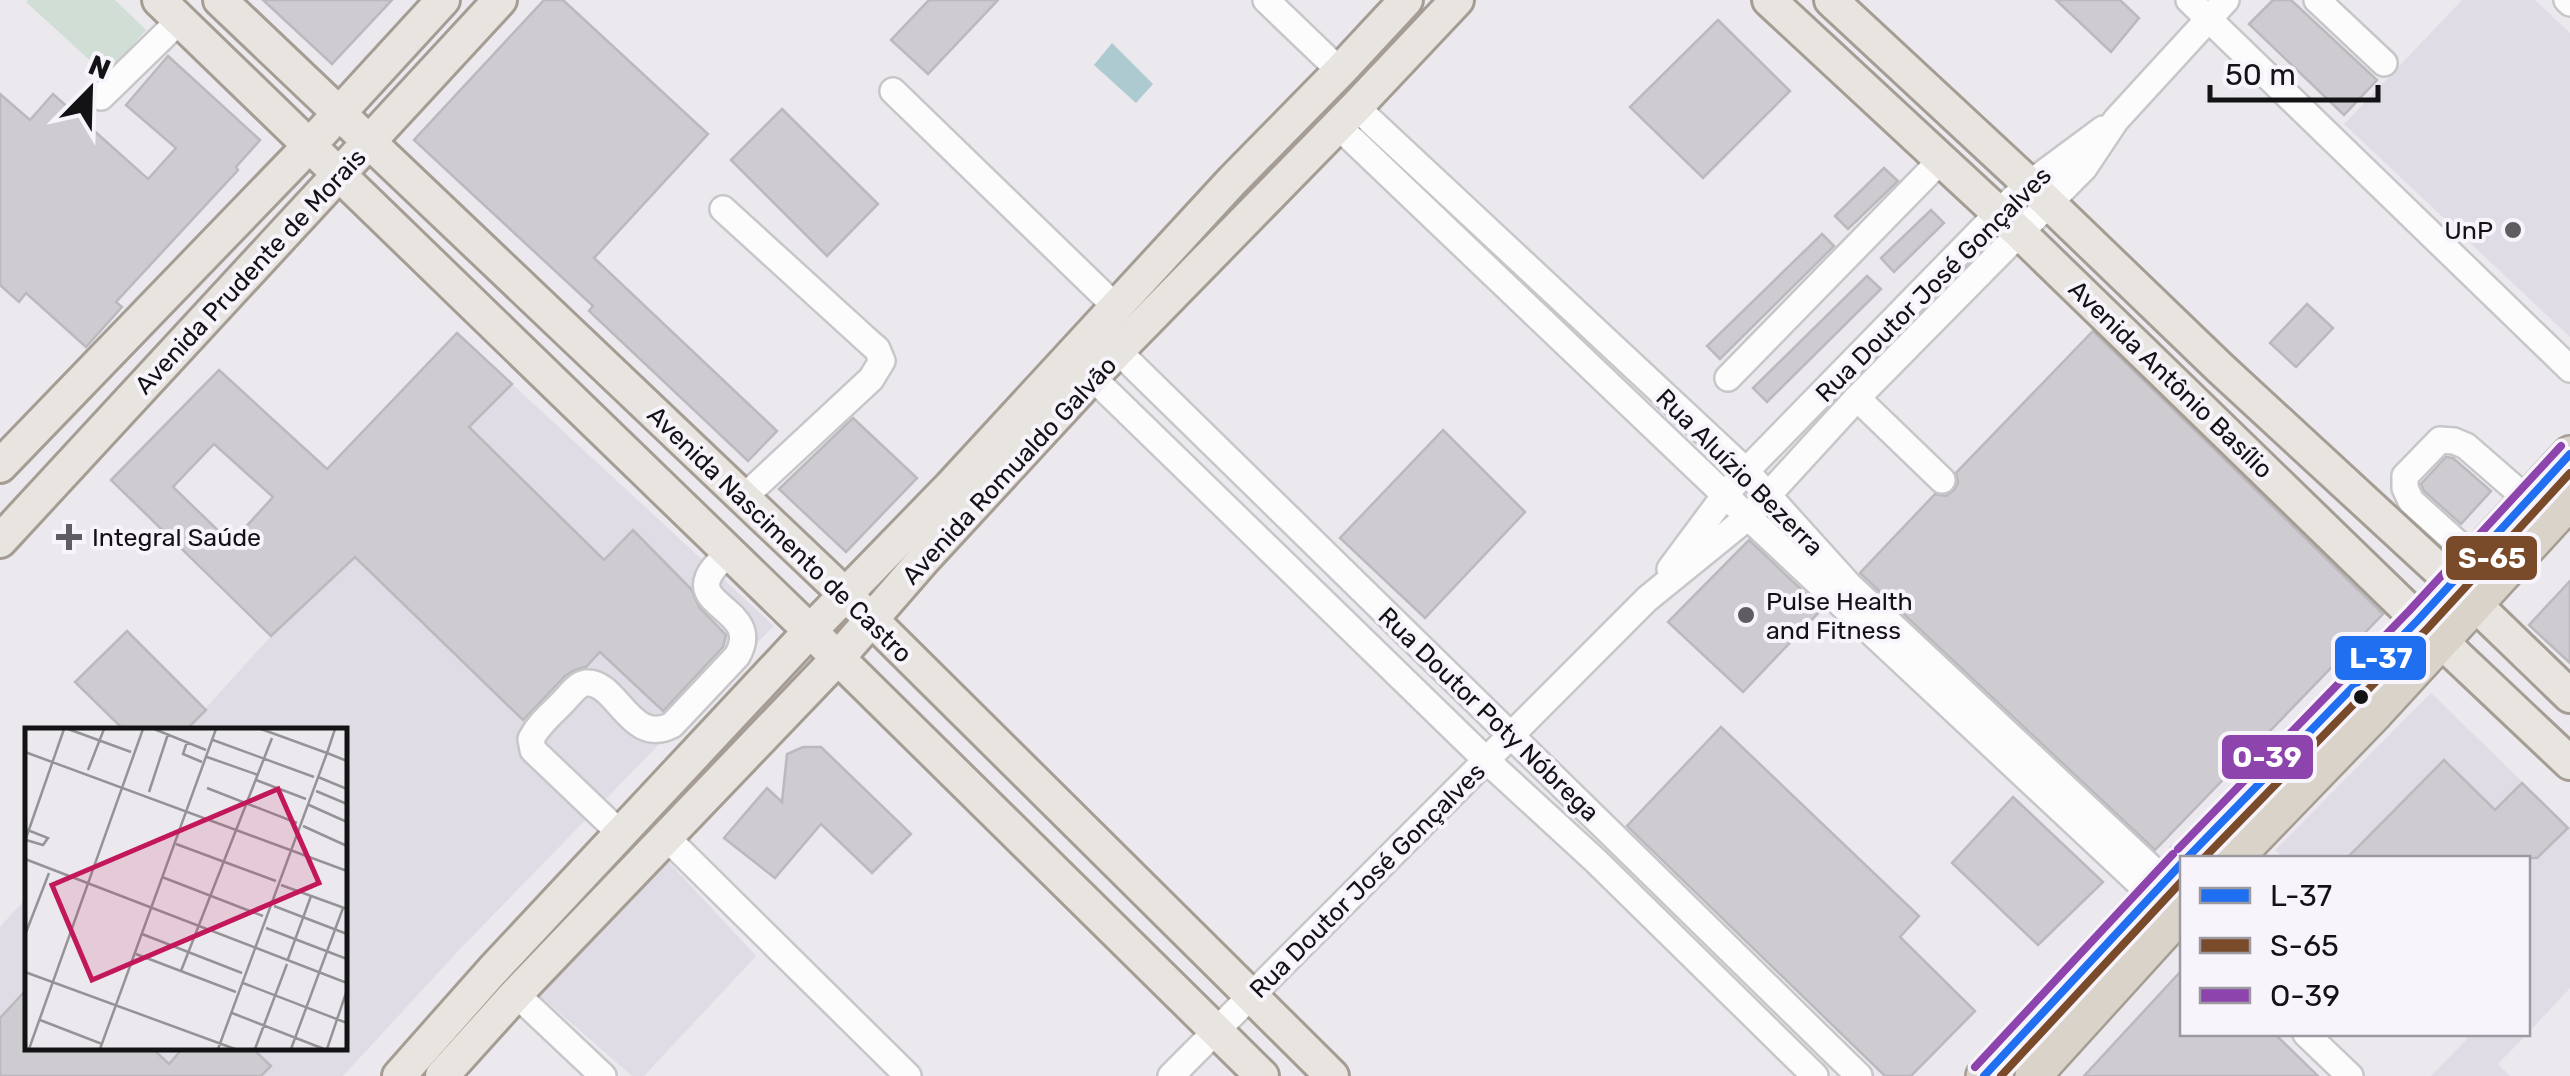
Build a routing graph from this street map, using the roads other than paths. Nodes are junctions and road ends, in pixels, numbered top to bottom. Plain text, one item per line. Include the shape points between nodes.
1 (220, 0) edge
2 (442, 0) edge
3 (500, 0) edge
4 (1266, 0) edge
5 (1406, 0) edge
6 (1457, 0) edge
7 (1831, 0) edge
8 (2189, 0) edge
9 (2316, 0) edge
10 (1771, 1) edge
11 (2217, 9) edge
12 (170, 10) edge
13 (2384, 62) dead end
14 (1340, 71) junction
15 (892, 91) dead end
16 (101, 97) dead end
17 (340, 112) junction
18 (1347, 117) junction
19 (369, 142) junction
20 (308, 147) junction
21 (1941, 160) junction
22 (338, 176) junction
23 (2039, 194) junction
24 (722, 209) dead end
25 (2009, 223) junction
26 (484, 253) junction
27 (1116, 307) junction
28 (2134, 343) junction
29 (1119, 352) junction
30 (526, 356) junction
31 (2220, 368) junction
32 (2570, 369) edge
33 (1092, 377) junction
34 (1728, 378) dead end
35 (1856, 398) junction
36 (584, 411) junction
37 (1801, 414) junction
38 (1823, 435) junction
39 (694, 452) junction
40 (2570, 454) edge
41 (0, 466) edge
42 (1746, 471) junction
43 (1942, 480) dead end
44 (1770, 494) junction
45 (1725, 495) junction
46 (743, 498) junction
47 (2528, 500) junction
48 (2570, 501) edge
49 (1748, 517) junction
50 (0, 542) edge
51 (728, 552) junction
52 (2467, 582) junction
53 (846, 594) junction
54 (1647, 599) junction
55 (872, 620) junction
56 (1876, 623) junction
57 (2430, 630) junction
58 (810, 631) junction
59 (838, 658) junction
60 (2570, 696) edge
61 (1511, 735) junction
62 (1486, 760) junction
63 (2570, 762) edge
64 (621, 834) junction
65 (666, 836) junction
66 (1618, 840) junction
67 (2210, 856) edge
68 (2237, 856) edge
69 (1596, 862) junction
70 (2176, 891) edge
71 (516, 994) junction
72 (1251, 997) junction
73 (1216, 1032) junction
74 (1812, 1032) junction
75 (2308, 1036) edge
76 (1788, 1052) junction
77 (399, 1076) edge
78 (442, 1076) edge
79 (603, 1076) edge
80 (908, 1076) edge
81 (1171, 1076) edge
82 (1262, 1076) edge
83 (1332, 1076) edge
84 (1815, 1076) edge
85 (1859, 1076) edge
86 (1984, 1076) edge
87 (2033, 1076) edge
88 (2350, 1076) edge

1 - 17 main road, Avenida Nascimento de Castro
2 - 17 main road, Avenida Prudente de Morais
3 - 19 main road, Avenida Prudente de Morais
4 - 14 street
5 - 14 main road, Avenida Romualdo Galvão
6 - 18 main road, Avenida Romualdo Galvão
7 - 23 main road, Avenida Antônio Basílio
8 - 11 street
9 - 13 street
10 - 21 main road, Avenida Antônio Basílio
11 - 23 street, Rua Doutor José Gonçalves via 2116,120 2067,153
11 - 32 street
12 - 16 street
12 - 20 main road, Avenida Nascimento de Castro
14 - 27 main road, Avenida Romualdo Galvão
15 - 27 street
17 - 19 main road, Avenida Nascimento de Castro
17 - 20 main road, Avenida Prudente de Morais
18 - 29 main road, Avenida Romualdo Galvão
18 - 42 street, Rua Aluízio Bezerra
18 - 45 street, Rua Aluízio Bezerra
19 - 22 main road, Avenida Prudente de Morais
19 - 26 main road, Avenida Nascimento de Castro
20 - 22 main road, Avenida Nascimento de Castro
20 - 41 main road, Avenida Prudente de Morais
21 - 25 main road, Avenida Antônio Basílio
21 - 34 street
22 - 30 main road, Avenida Nascimento de Castro
22 - 50 main road, Avenida Prudente de Morais
23 - 25 street, Rua Doutor José Gonçalves
23 - 31 main road, Avenida Antônio Basílio
24 - 46 street via 882,360 871,379
25 - 28 main road, Avenida Antônio Basílio
25 - 35 street, Rua Doutor José Gonçalves
25 - 37 street, Rua Doutor José Gonçalves
26 - 30 main road
26 - 39 main road, Avenida Nascimento de Castro
27 - 53 main road, Avenida Romualdo Galvão
28 - 31 main road
28 - 57 main road, Avenida Antônio Basílio
29 - 33 main road, Avenida Romualdo Galvão
29 - 61 street, Rua Doutor Poty Nóbrega
30 - 36 main road, Avenida Nascimento de Castro
31 - 52 main road, Avenida Antônio Basílio
33 - 55 main road, Avenida Romualdo Galvão
33 - 62 street, Rua Doutor Poty Nóbrega
35 - 38 street, Rua Doutor José Gonçalves
35 - 43 street
36 - 39 main road
36 - 51 main road, Avenida Nascimento de Castro
37 - 38 street
37 - 42 street, Rua Doutor José Gonçalves
38 - 44 street, Rua Doutor José Gonçalves
39 - 46 main road, Avenida Nascimento de Castro
40 - 47 highway
42 - 44 street, Rua Aluízio Bezerra
42 - 45 street, Rua Doutor José Gonçalves
44 - 49 street, Rua Doutor José Gonçalves
44 - 56 street, Rua Aluízio Bezerra
45 - 49 street, Rua Aluízio Bezerra
45 - 54 street, Rua Doutor José Gonçalves
46 - 53 main road, Avenida Nascimento de Castro
47 - 52 highway
47 - 52 street via 2454,441 2440,440 2405,476 2411,502
48 - 52 highway
49 - 54 street, Rua Doutor José Gonçalves
49 - 56 street, Rua Aluízio Bezerra
51 - 58 main road, Avenida Nascimento de Castro
51 - 64 street via 706,586 739,624 744,640 737,656 672,725 652,731 587,683 531,740 533,750
52 - 57 highway
52 - 60 main road, Avenida Antônio Basílio
53 - 55 main road, Avenida Nascimento de Castro
53 - 58 main road, Avenida Romualdo Galvão
54 - 61 street, Rua Doutor José Gonçalves
55 - 59 main road, Avenida Romualdo Galvão
55 - 72 main road, Avenida Nascimento de Castro
56 - 70 street, Rua Aluízio Bezerra via 2089,822
57 - 63 main road, Avenida Antônio Basílio
57 - 67 highway
57 - 68 highway
58 - 59 main road, Avenida Nascimento de Castro
58 - 64 main road, Avenida Romualdo Galvão
59 - 65 main road, Avenida Romualdo Galvão
59 - 73 main road, Avenida Nascimento de Castro
61 - 62 street, Rua Doutor José Gonçalves
61 - 66 street, Rua Doutor Poty Nóbrega
62 - 69 street, Rua Doutor Poty Nóbrega
62 - 72 street, Rua Doutor José Gonçalves
64 - 77 main road, Avenida Romualdo Galvão
65 - 71 main road, Avenida Romualdo Galvão
65 - 80 street
66 - 69 street
66 - 74 street, Rua Doutor Poty Nóbrega
69 - 76 street, Rua Doutor Poty Nóbrega
70 - 86 highway
70 - 87 highway
71 - 78 main road, Avenida Romualdo Galvão
71 - 79 street
72 - 73 street, Rua Doutor José Gonçalves
72 - 83 main road, Avenida Nascimento de Castro
73 - 81 street, Rua Doutor José Gonçalves
73 - 82 main road, Avenida Nascimento de Castro
74 - 76 street
74 - 85 street, Rua Doutor Poty Nóbrega
75 - 88 street
76 - 84 street, Rua Doutor Poty Nóbrega

